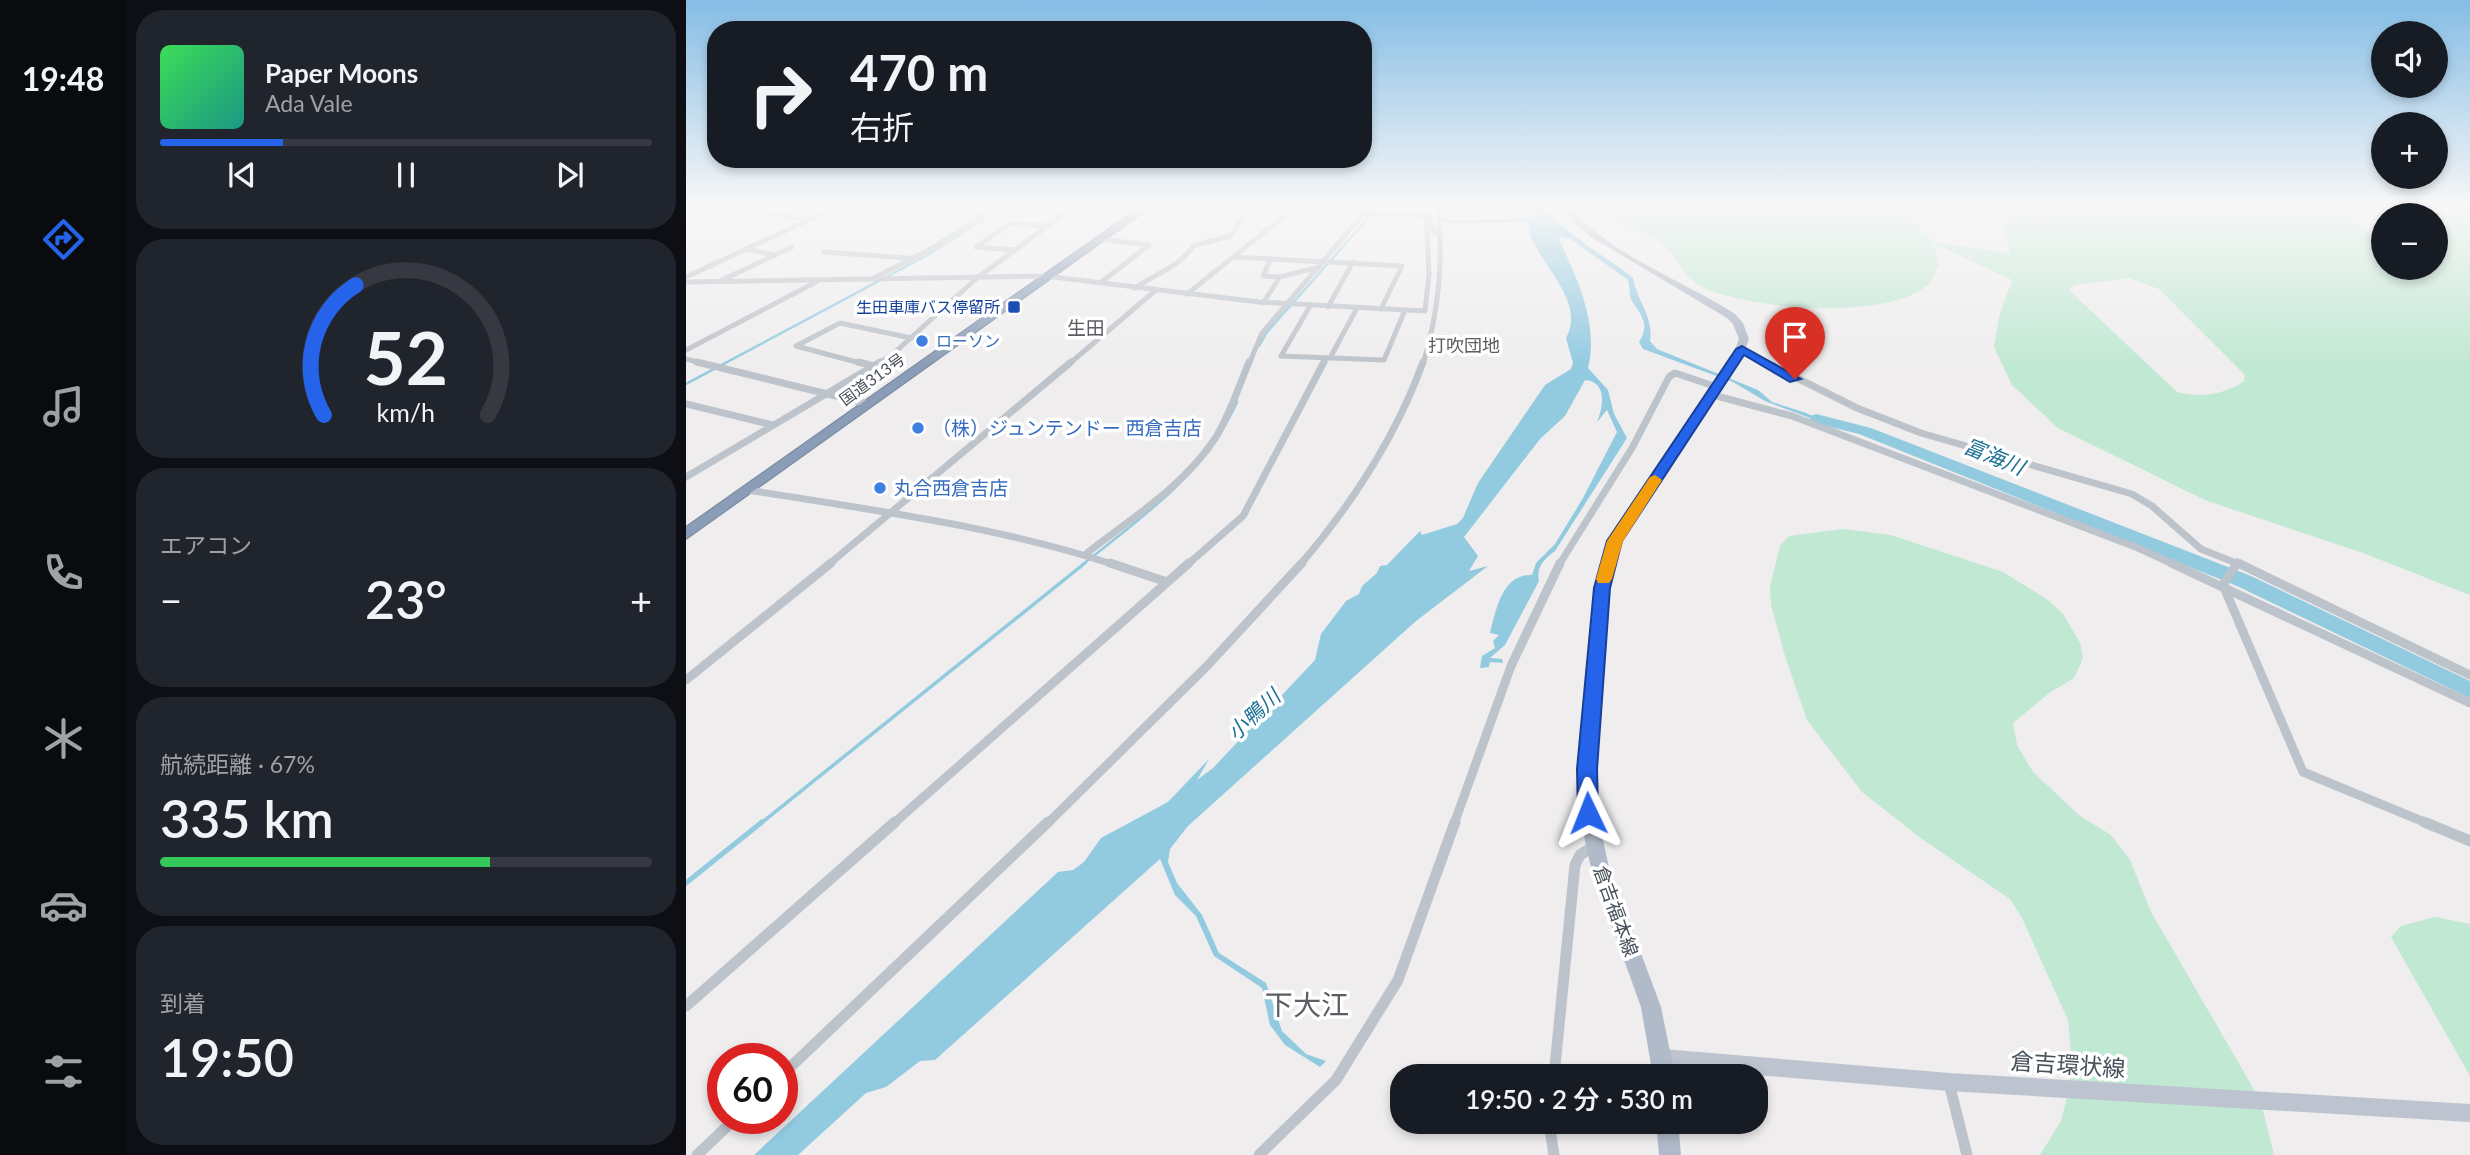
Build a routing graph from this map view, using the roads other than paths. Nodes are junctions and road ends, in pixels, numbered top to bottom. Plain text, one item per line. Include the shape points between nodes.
1 (724, 260) edge
2 (765, 260) edge
3 (907, 260) edge
4 (1001, 260) edge
5 (1068, 260) edge
6 (1130, 260) edge
7 (1184, 260) edge
8 (1229, 260) edge
9 (1270, 260) edge
10 (1306, 260) edge
11 (1428, 260) edge
12 (1439, 260) edge
13 (1634, 260) edge
14 (1326, 261) junction
15 (1353, 262) junction
16 (1321, 267) junction
17 (1045, 276) junction
18 (978, 277) junction
19 (1280, 277) junction
20 (686, 279) edge
21 (872, 279) junction
22 (819, 280) junction
23 (720, 281) junction
24 (1100, 283) junction
25 (1135, 288) junction
26 (1156, 290) junction
27 (1187, 294) junction
28 (1263, 303) junction
29 (1287, 305) junction
30 (1310, 306) junction
31 (1328, 307) junction
32 (1357, 308) junction
33 (1381, 309) junction
34 (1405, 310) junction
35 (911, 338) junction
36 (1742, 349) junction
37 (686, 350) edge
38 (1328, 358) junction
39 (686, 359) edge
40 (874, 366) junction
41 (1719, 385) junction
42 (827, 393) junction
43 (686, 404) edge
44 (868, 404) junction
45 (773, 425) junction
46 (686, 477) edge
47 (748, 489) junction
48 (893, 513) junction
49 (686, 534) edge
50 (1087, 554) junction
51 (2236, 564) junction
52 (1167, 582) junction
53 (2224, 584) junction
54 (2470, 675) edge
55 (686, 680) edge
56 (2470, 703) edge
57 (2470, 841) edge
58 (1594, 846) junction
59 (686, 1006) edge
60 (798, 1060) edge
61 (1555, 1064) edge
62 (1662, 1064) edge
63 (1768, 1073) edge
64 (1949, 1082) junction
65 (2470, 1113) edge
66 (719, 1134) edge
67 (1551, 1134) edge
68 (1668, 1134) edge
69 (697, 1155) edge
70 (1259, 1155) edge
71 (1554, 1155) edge
72 (1670, 1155) edge
73 (1967, 1155) edge

1 - 20 street
2 - 23 street
3 - 21 street
4 - 18 street
5 - 17 highway, 国道313号
6 - 24 street
7 - 25 street
8 - 27 street
9 - 19 street via 1263,276
10 - 14 street
11 - 34 street via 1425,311
12 - 60 street via 1438,311 1416,383 1384,449 1339,514 1222,651
13 - 36 main road via 1731,316 1742,331
14 - 15 street
14 - 16 street
15 - 31 street
15 - 33 street via 1402,265
16 - 19 street
16 - 29 street
17 - 18 street
17 - 24 street
17 - 44 highway, 国道313号
18 - 21 street
18 - 35 street
19 - 28 street
20 - 23 street
21 - 22 street
22 - 23 street
22 - 37 street
24 - 25 street
25 - 26 street
26 - 27 street
26 - 48 street
27 - 28 street
28 - 29 street
29 - 30 street
29 - 50 street via 1262,333 1218,435 1202,457 1164,494
30 - 31 street
30 - 38 street via 1281,356
31 - 32 street
32 - 33 street
32 - 38 street
33 - 34 street
34 - 38 street via 1384,360
35 - 40 street
35 - 40 street via 840,323 796,346
36 - 41 main road, 倉吉福本線
36 - 51 street via 1774,369 1921,433 2132,494 2201,549
38 - 52 street via 1243,516
39 - 42 street
40 - 42 street
41 - 53 street
41 - 58 main road, 倉吉福本線 via 1623,527 1609,558 1602,588 1587,769
41 - 70 street via 1675,373 1669,377 1632,448 1566,551 1511,666 1398,980 1336,1080
42 - 44 street
42 - 45 street
43 - 45 street
44 - 47 highway, 国道313号
45 - 46 street
47 - 48 street
47 - 49 highway, 国道313号
48 - 50 street
48 - 55 street
50 - 52 street
51 - 53 street
51 - 54 street
52 - 59 street
53 - 56 street
53 - 57 street via 2303,772
58 - 61 street via 1580,855 1575,865
58 - 62 main road, 倉吉福本線 via 1651,1007
63 - 64 main road, 倉吉環状線
64 - 65 main road, 倉吉環状線
64 - 73 street
66 - 69 street
67 - 71 street
68 - 72 main road

